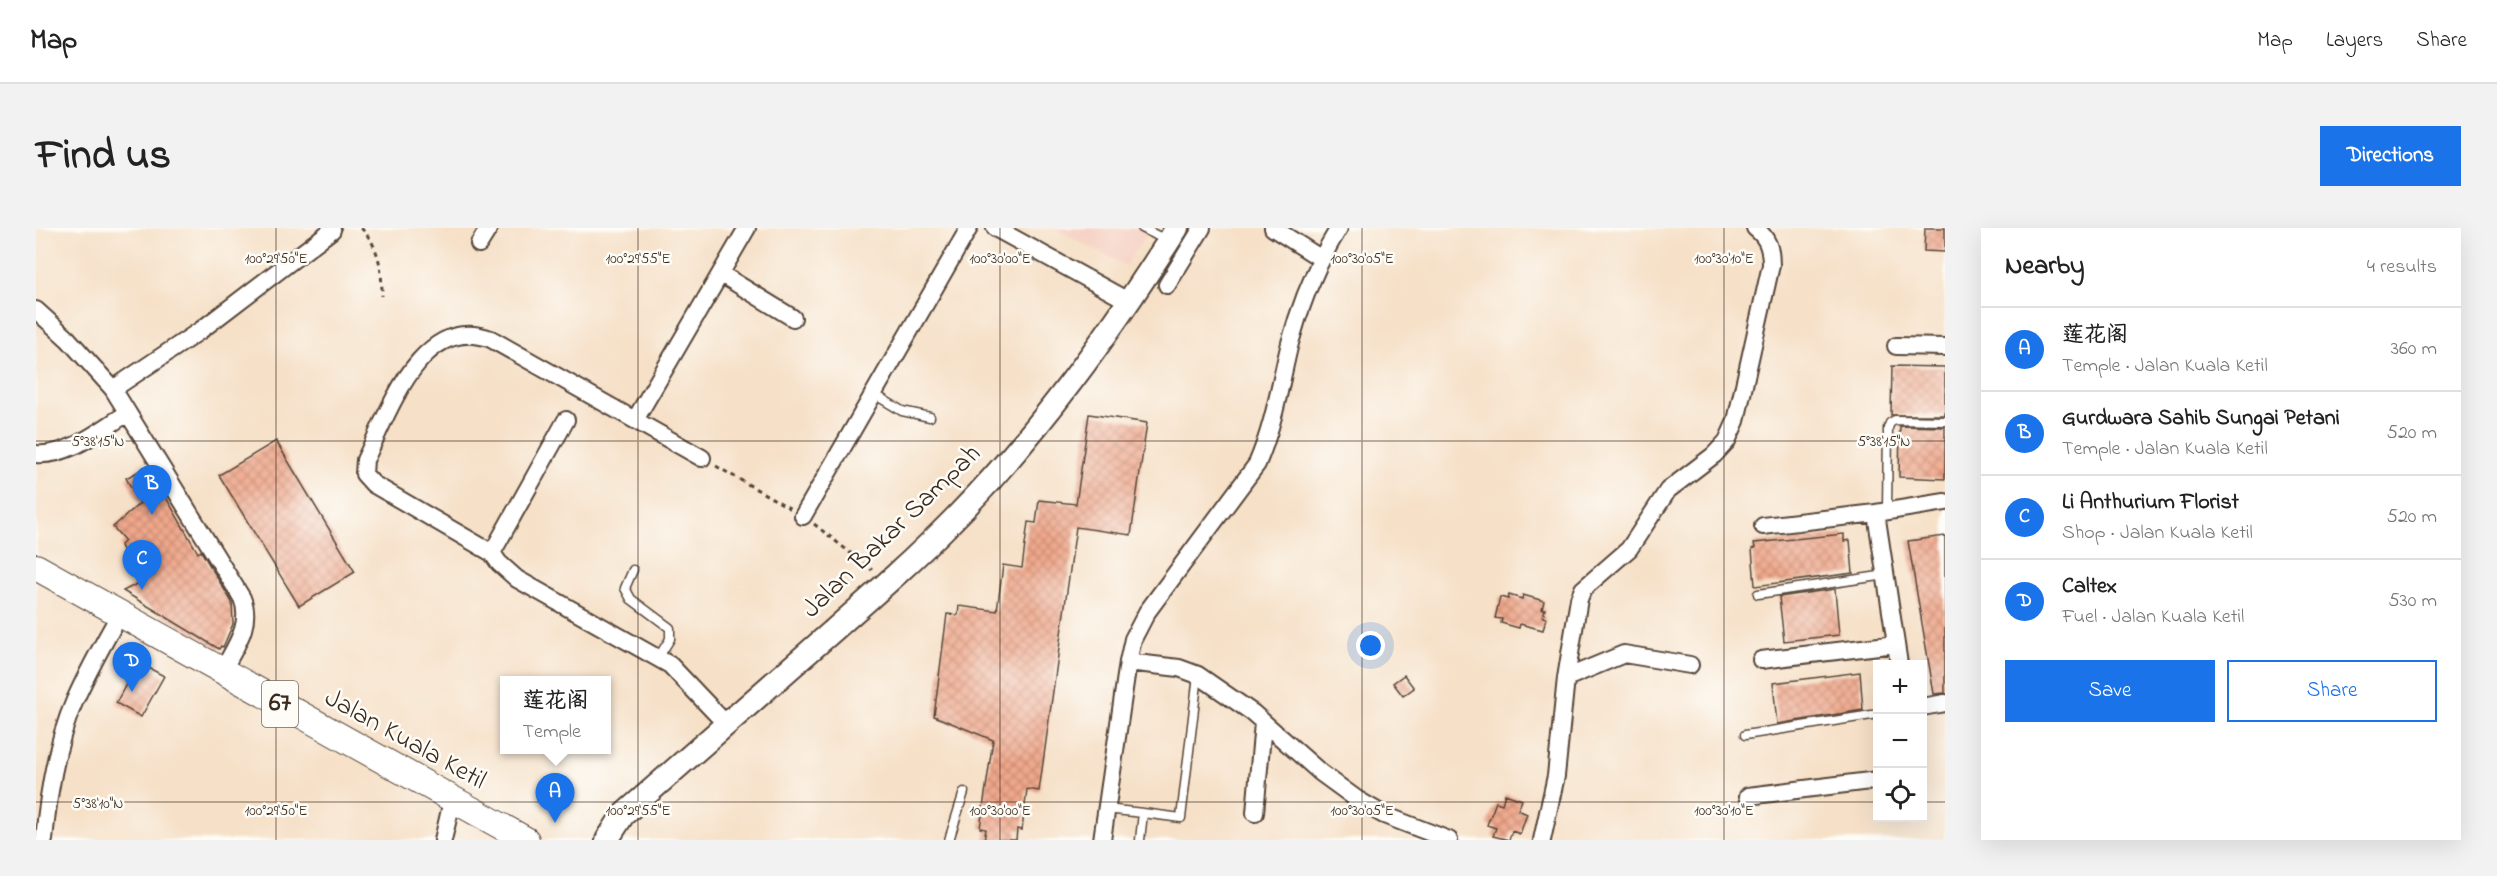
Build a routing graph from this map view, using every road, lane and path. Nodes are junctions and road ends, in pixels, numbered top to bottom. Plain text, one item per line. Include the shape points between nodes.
1 (361, 228) edge
2 (489, 228) edge
3 (747, 228) edge
4 (969, 228) edge
5 (995, 228) edge
6 (1142, 228) edge
7 (1202, 228) edge
8 (1273, 228) edge
9 (1339, 228) edge
10 (1755, 228) edge
11 (332, 230) dead end
12 (1172, 235) edge
13 (479, 244) dead end
14 (1320, 258) junction
15 (721, 274) junction
16 (1167, 285) dead end
17 (382, 296) dead end
18 (1128, 301) junction
19 (36, 310) edge
20 (793, 318) dead end
21 (1896, 346) dead end
22 (1945, 347) edge
23 (113, 390) junction
24 (874, 394) junction
25 (128, 413) junction
26 (930, 417) dead end
27 (567, 420) dead end
28 (635, 420) junction
29 (1945, 421) edge
30 (36, 454) edge
31 (702, 458) joint
32 (1945, 502) edge
33 (1881, 511) junction
34 (803, 516) junction
35 (1763, 526) dead end
36 (492, 553) junction
37 (36, 567) edge
38 (633, 570) dead end
39 (1886, 575) junction
40 (888, 582) junction
41 (1758, 594) dead end
42 (120, 614) junction
43 (1896, 644) junction
44 (658, 658) junction
45 (1761, 660) dead end
46 (1898, 660) edge
47 (1128, 662) junction
48 (1690, 665) dead end
49 (222, 672) junction
50 (1198, 675) junction
51 (1566, 678) junction
52 (1945, 703) edge
53 (1927, 706) edge
54 (1873, 715) edge
55 (1263, 723) junction
56 (726, 724) junction
57 (1745, 735) dead end
58 (1873, 781) edge
59 (964, 792) dead end
60 (1748, 796) dead end
61 (452, 801) junction
62 (1106, 809) junction
63 (1143, 813) junction
64 (1255, 813) dead end
65 (44, 840) edge
66 (443, 840) edge
67 (526, 840) edge
68 (607, 840) edge
69 (948, 840) edge
70 (1102, 840) edge
71 (1140, 840) edge
72 (1449, 840) edge
73 (1542, 840) edge

1 - 17 path via 378,255
2 - 13 street
3 - 15 street
4 - 24 street
5 - 18 street
6 - 12 lane
7 - 16 street
8 - 14 street
9 - 14 street
10 - 51 street via 1768,241 1771,265 1736,421 1727,441 1714,455 1668,490 1629,549 1583,589
11 - 23 street via 201,330
12 - 18 main road, Jalan Bakar Sampah
14 - 47 street via 1301,305 1269,436 1257,464 1147,612 1133,639
15 - 20 street
15 - 28 street
18 - 40 main road, Jalan Bakar Sampah via 1022,443 955,518
19 - 23 street
21 - 22 street
23 - 25 street
24 - 26 lane via 902,411
24 - 34 street
25 - 30 street via 65,450
25 - 49 street via 246,607 246,624
27 - 36 street
28 - 31 street
28 - 36 street via 479,335 452,336 427,352 389,412 365,460 364,474 373,484
29 - 33 lane via 1890,423
31 - 34 path
32 - 33 street
33 - 35 street
33 - 39 street
34 - 40 path
36 - 44 street via 517,579
37 - 42 main road, Jalan Kuala Ketil / 67
38 - 44 lane via 625,588 631,599 670,628 670,639
39 - 41 lane
39 - 43 street
40 - 56 main road, Jalan Bakar Sampah
42 - 49 main road, Jalan Kuala Ketil / 67
42 - 65 street via 66,723 53,774
43 - 45 street
43 - 46 street
44 - 56 street via 683,678
47 - 50 street via 1179,668
47 - 62 street
48 - 51 street via 1624,654
49 - 61 main road, Jalan Kuala Ketil / 67
50 - 55 street
50 - 63 lane via 1181,818
51 - 73 street via 1556,776
52 - 53 street
54 - 57 lane
55 - 64 street
55 - 72 street via 1358,800 1384,815
56 - 68 main road, Jalan Bakar Sampah via 623,815
58 - 60 street
59 - 69 lane
61 - 66 street
61 - 67 main road, Jalan Kuala Ketil / 67
62 - 63 lane
62 - 70 street
63 - 71 lane

